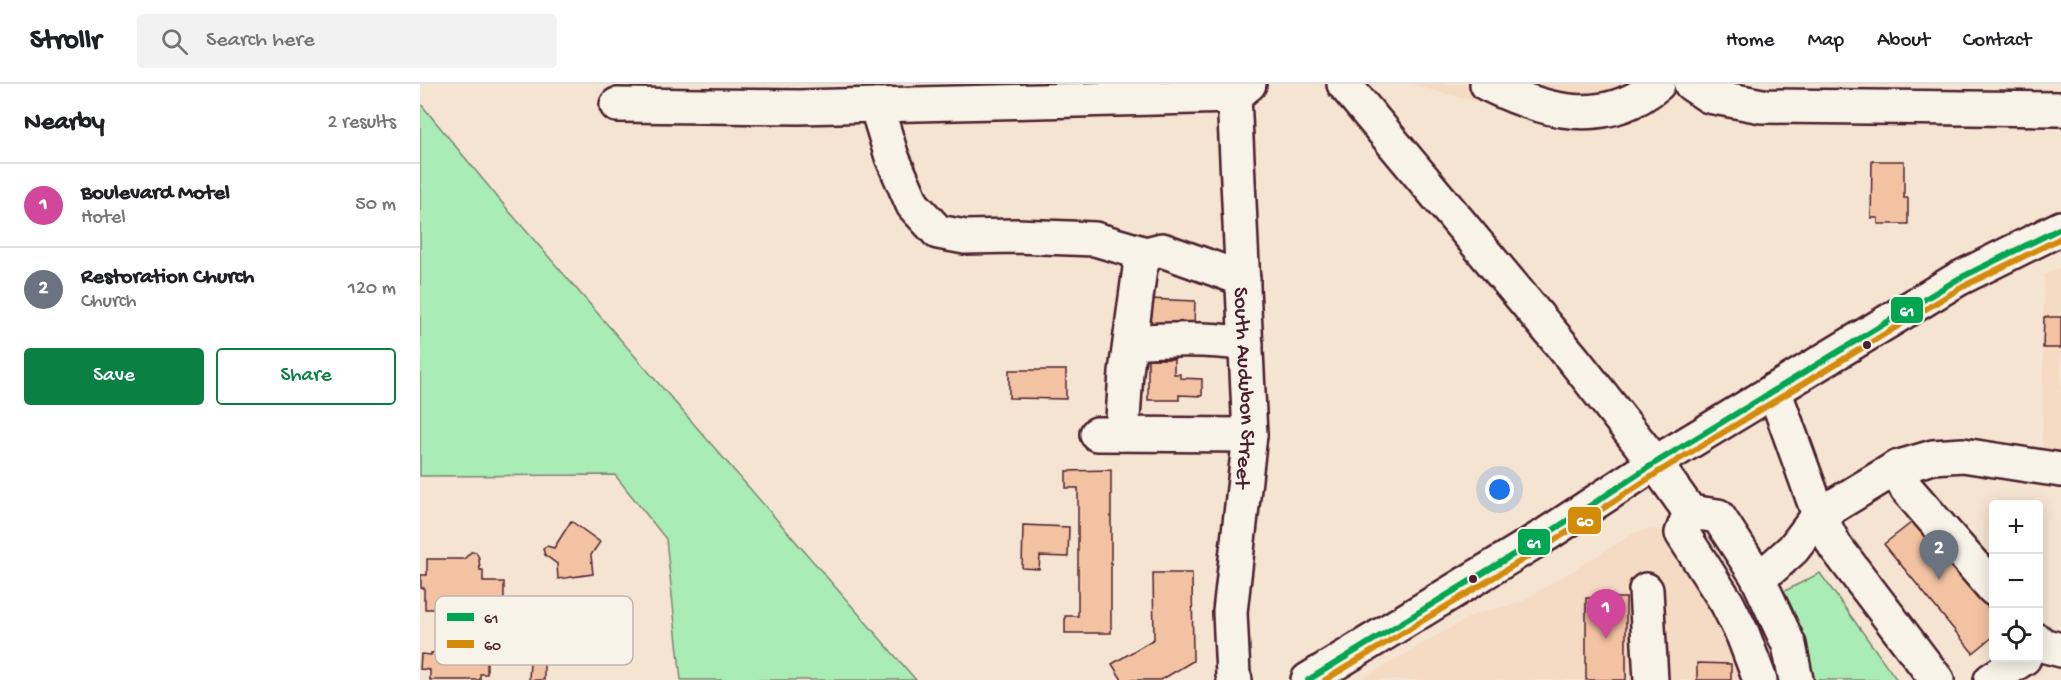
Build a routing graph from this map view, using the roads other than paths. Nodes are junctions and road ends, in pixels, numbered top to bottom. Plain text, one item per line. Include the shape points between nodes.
1 (1344, 84) edge
2 (1487, 84) edge
3 (1658, 84) edge
4 (1691, 84) edge
5 (1241, 90) edge
6 (800, 95) edge
7 (1813, 96) edge
8 (1880, 96) edge
9 (2021, 96) edge
10 (617, 105) dead end
11 (876, 105) junction
12 (2061, 109) edge
13 (2061, 228) edge
14 (1146, 254) junction
15 (1243, 279) junction
16 (1132, 342) junction
17 (1246, 344) junction
18 (1774, 390) junction
19 (1250, 435) junction
20 (1655, 463) junction
21 (1896, 468) junction
22 (2061, 470) edge
23 (1690, 512) junction
24 (1819, 515) junction
25 (1757, 576) junction
26 (1989, 583) edge
27 (1646, 590) dead end
28 (2019, 662) edge
29 (1235, 680) edge
30 (1308, 680) edge
31 (1651, 680) edge
32 (1760, 680) edge
33 (1796, 680) edge
34 (1937, 680) edge
35 (1991, 680) edge

1 - 20 street
2 - 3 street via 1518,99 1588,113 1617,107
4 - 7 street via 1709,96 1762,106
5 - 11 street
5 - 15 street, South Audubon Street
6 - 10 street
6 - 11 street
7 - 8 street
8 - 9 street
9 - 12 street
11 - 14 street via 892,158 914,205 938,231 965,237 1095,239
13 - 18 street via 1958,279
14 - 15 street via 1162,250
14 - 16 street via 1140,268
15 - 17 street, South Audubon Street
16 - 17 street via 1176,338
16 - 19 street via 1109,434
17 - 19 street, South Audubon Street
18 - 20 street
18 - 24 street
19 - 29 street, South Audubon Street via 1230,612
20 - 23 street
20 - 30 street
21 - 22 street via 1963,455
21 - 24 street
21 - 26 street via 1908,489
23 - 25 street via 1718,516
23 - 32 street via 1682,533 1727,603
24 - 25 street via 1793,549
24 - 34 street via 1835,546
25 - 33 street via 1789,645
27 - 31 street
28 - 35 street

